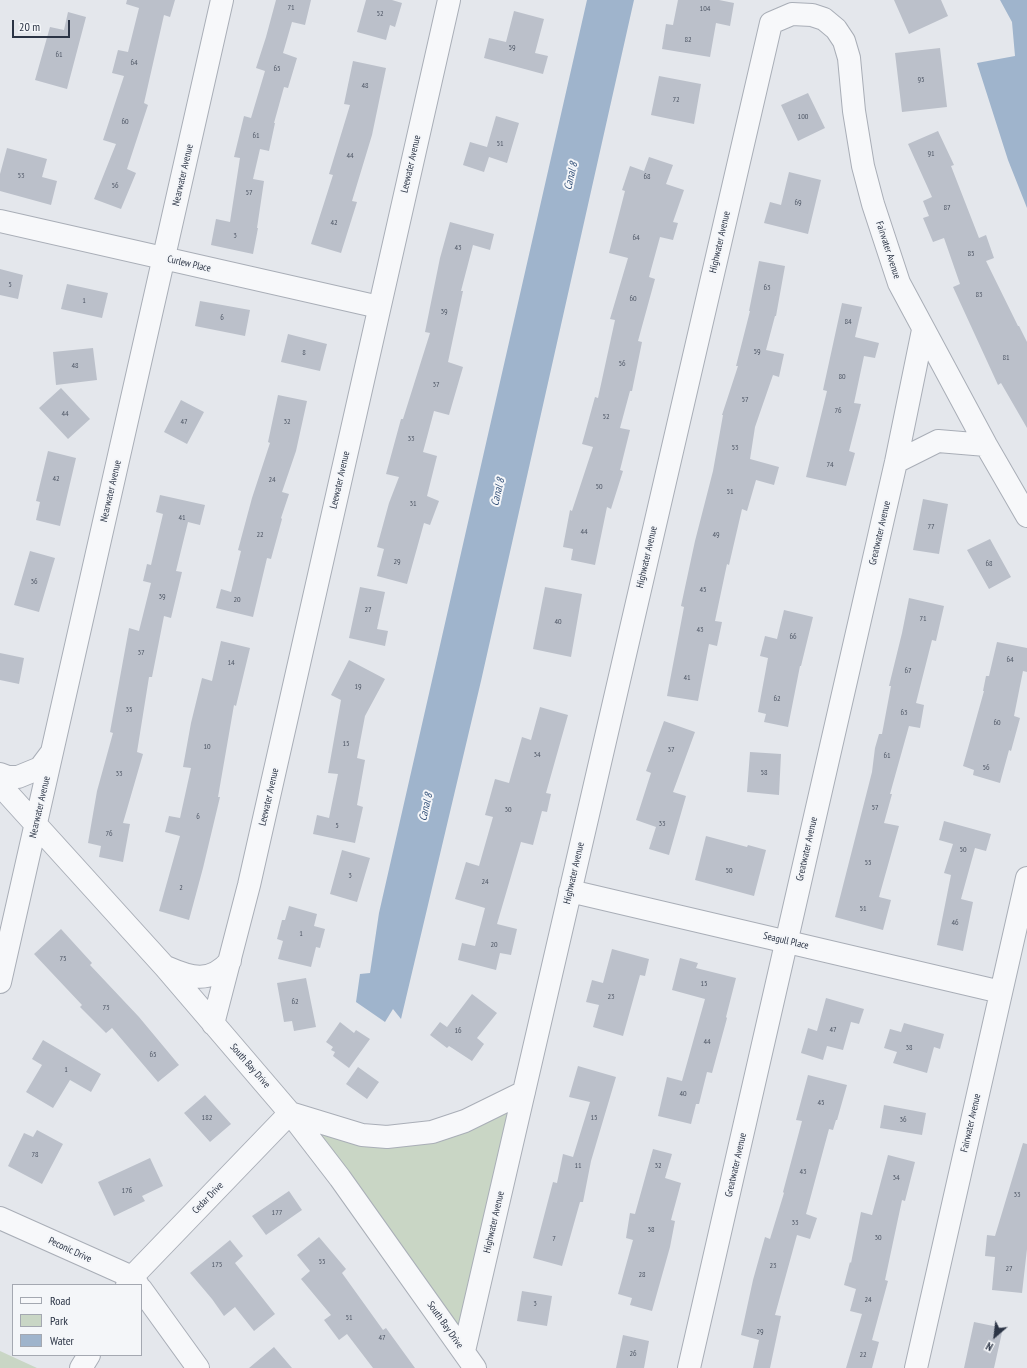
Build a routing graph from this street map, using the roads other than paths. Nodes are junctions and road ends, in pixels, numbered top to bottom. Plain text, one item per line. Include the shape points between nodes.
1 (222, 0) edge
2 (449, 0) edge
3 (771, 22) joint
4 (0, 221) edge
5 (164, 258) junction
6 (378, 308) junction
7 (923, 330) junction
8 (986, 445) junction
9 (896, 462) junction
10 (1027, 516) edge
11 (52, 752) junction
12 (0, 774) edge
13 (0, 784) edge
14 (36, 824) junction
15 (1027, 878) edge
16 (570, 891) junction
17 (786, 941) junction
18 (230, 961) junction
19 (164, 967) junction
20 (0, 982) edge
21 (1001, 992) junction
22 (214, 1024) junction
23 (524, 1092) junction
24 (290, 1113) junction
25 (0, 1218) edge
26 (135, 1284) edge
27 (142, 1293) edge
28 (87, 1356) edge
29 (469, 1360) edge
30 (81, 1368) edge
31 (198, 1368) edge
32 (690, 1368) edge
33 (916, 1368) edge

1 - 5 street, Nearwater Avenue
2 - 6 street, Leewater Avenue
3 - 7 street, Fairwater Avenue via 792,14 812,15 824,19 836,29 844,42 849,58 863,166 873,204 899,283
3 - 16 street, Highwater Avenue
4 - 5 street, Curlew Place
5 - 6 street, Curlew Place
5 - 11 street, Nearwater Avenue
6 - 18 street, Leewater Avenue
7 - 8 street, Fairwater Avenue
7 - 9 street, Greatwater Avenue
8 - 9 street via 938,441
8 - 10 street, Fairwater Avenue
9 - 17 street, Greatwater Avenue
11 - 12 street via 40,768 18,776 8,777
11 - 14 street, Nearwater Avenue
13 - 14 street, South Bay Drive
14 - 19 street, South Bay Drive
14 - 20 street, Nearwater Avenue
15 - 21 street, Fairwater Avenue
16 - 17 street, Seagull Place
16 - 23 street, Highwater Avenue
17 - 21 street, Seagull Place
17 - 32 street, Greatwater Avenue
18 - 19 street via 222,970 207,976 185,976
18 - 22 street, Leewater Avenue
19 - 22 street, South Bay Drive
21 - 33 street, Fairwater Avenue
22 - 24 street, South Bay Drive
23 - 24 street via 465,1121 432,1132 387,1137 362,1135
23 - 29 street, Highwater Avenue
24 - 26 street, Cedar Drive
24 - 29 street, South Bay Drive via 340,1178
25 - 26 street, Peconic Drive
27 - 31 street
28 - 30 street

